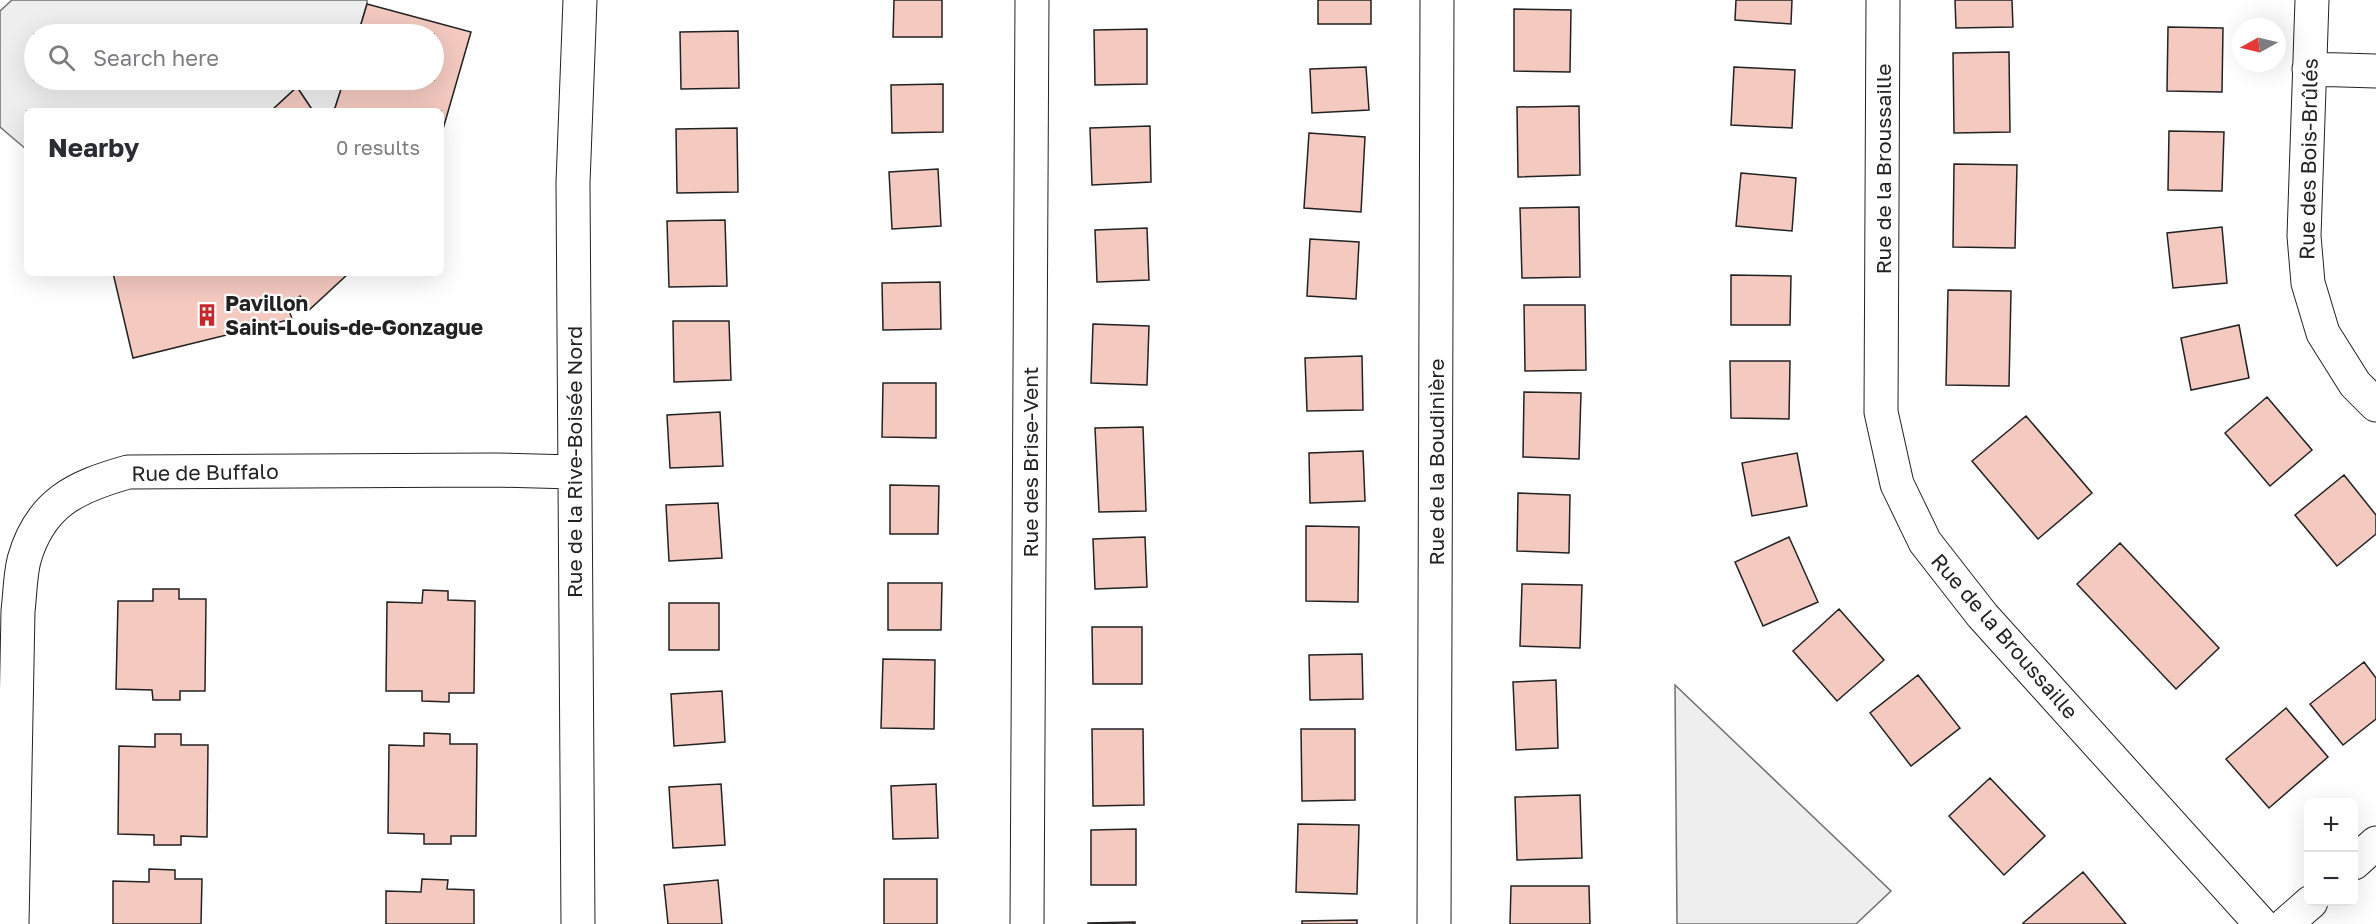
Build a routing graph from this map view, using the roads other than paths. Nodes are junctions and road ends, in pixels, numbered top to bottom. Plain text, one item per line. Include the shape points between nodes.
1 (580, 0) edge
2 (1032, 0) edge
3 (1437, 0) edge
4 (1883, 0) edge
5 (2312, 0) edge
6 (2308, 69) junction
7 (2376, 71) edge
8 (2376, 405) edge
9 (574, 472) junction
10 (2376, 843) edge
11 (2358, 859) edge
12 (2306, 906) edge
13 (12, 924) edge
14 (578, 924) edge
15 (1027, 924) edge
16 (1434, 924) edge
17 (2261, 924) edge
18 (2286, 924) edge

1 - 9 street, Rue de la Rive-Boisée Nord via 573,183
2 - 15 street, Rue des Brise-Vent
3 - 16 street, Rue de la Boudinière
4 - 17 street, Rue de la Broussaille via 1881,412 1897,484 1925,542 1982,615
5 - 6 street, Rue des Bois-Brûlés
6 - 7 street
6 - 8 street, Rue des Bois-Brûlés via 2304,236 2308,283 2323,333 2355,384
9 - 13 street, Rue de Buffalo via 128,472 92,483 59,501 32,539 24,562 18,611
9 - 14 street, Rue de la Rive-Boisée Nord
10 - 11 street
12 - 18 street

